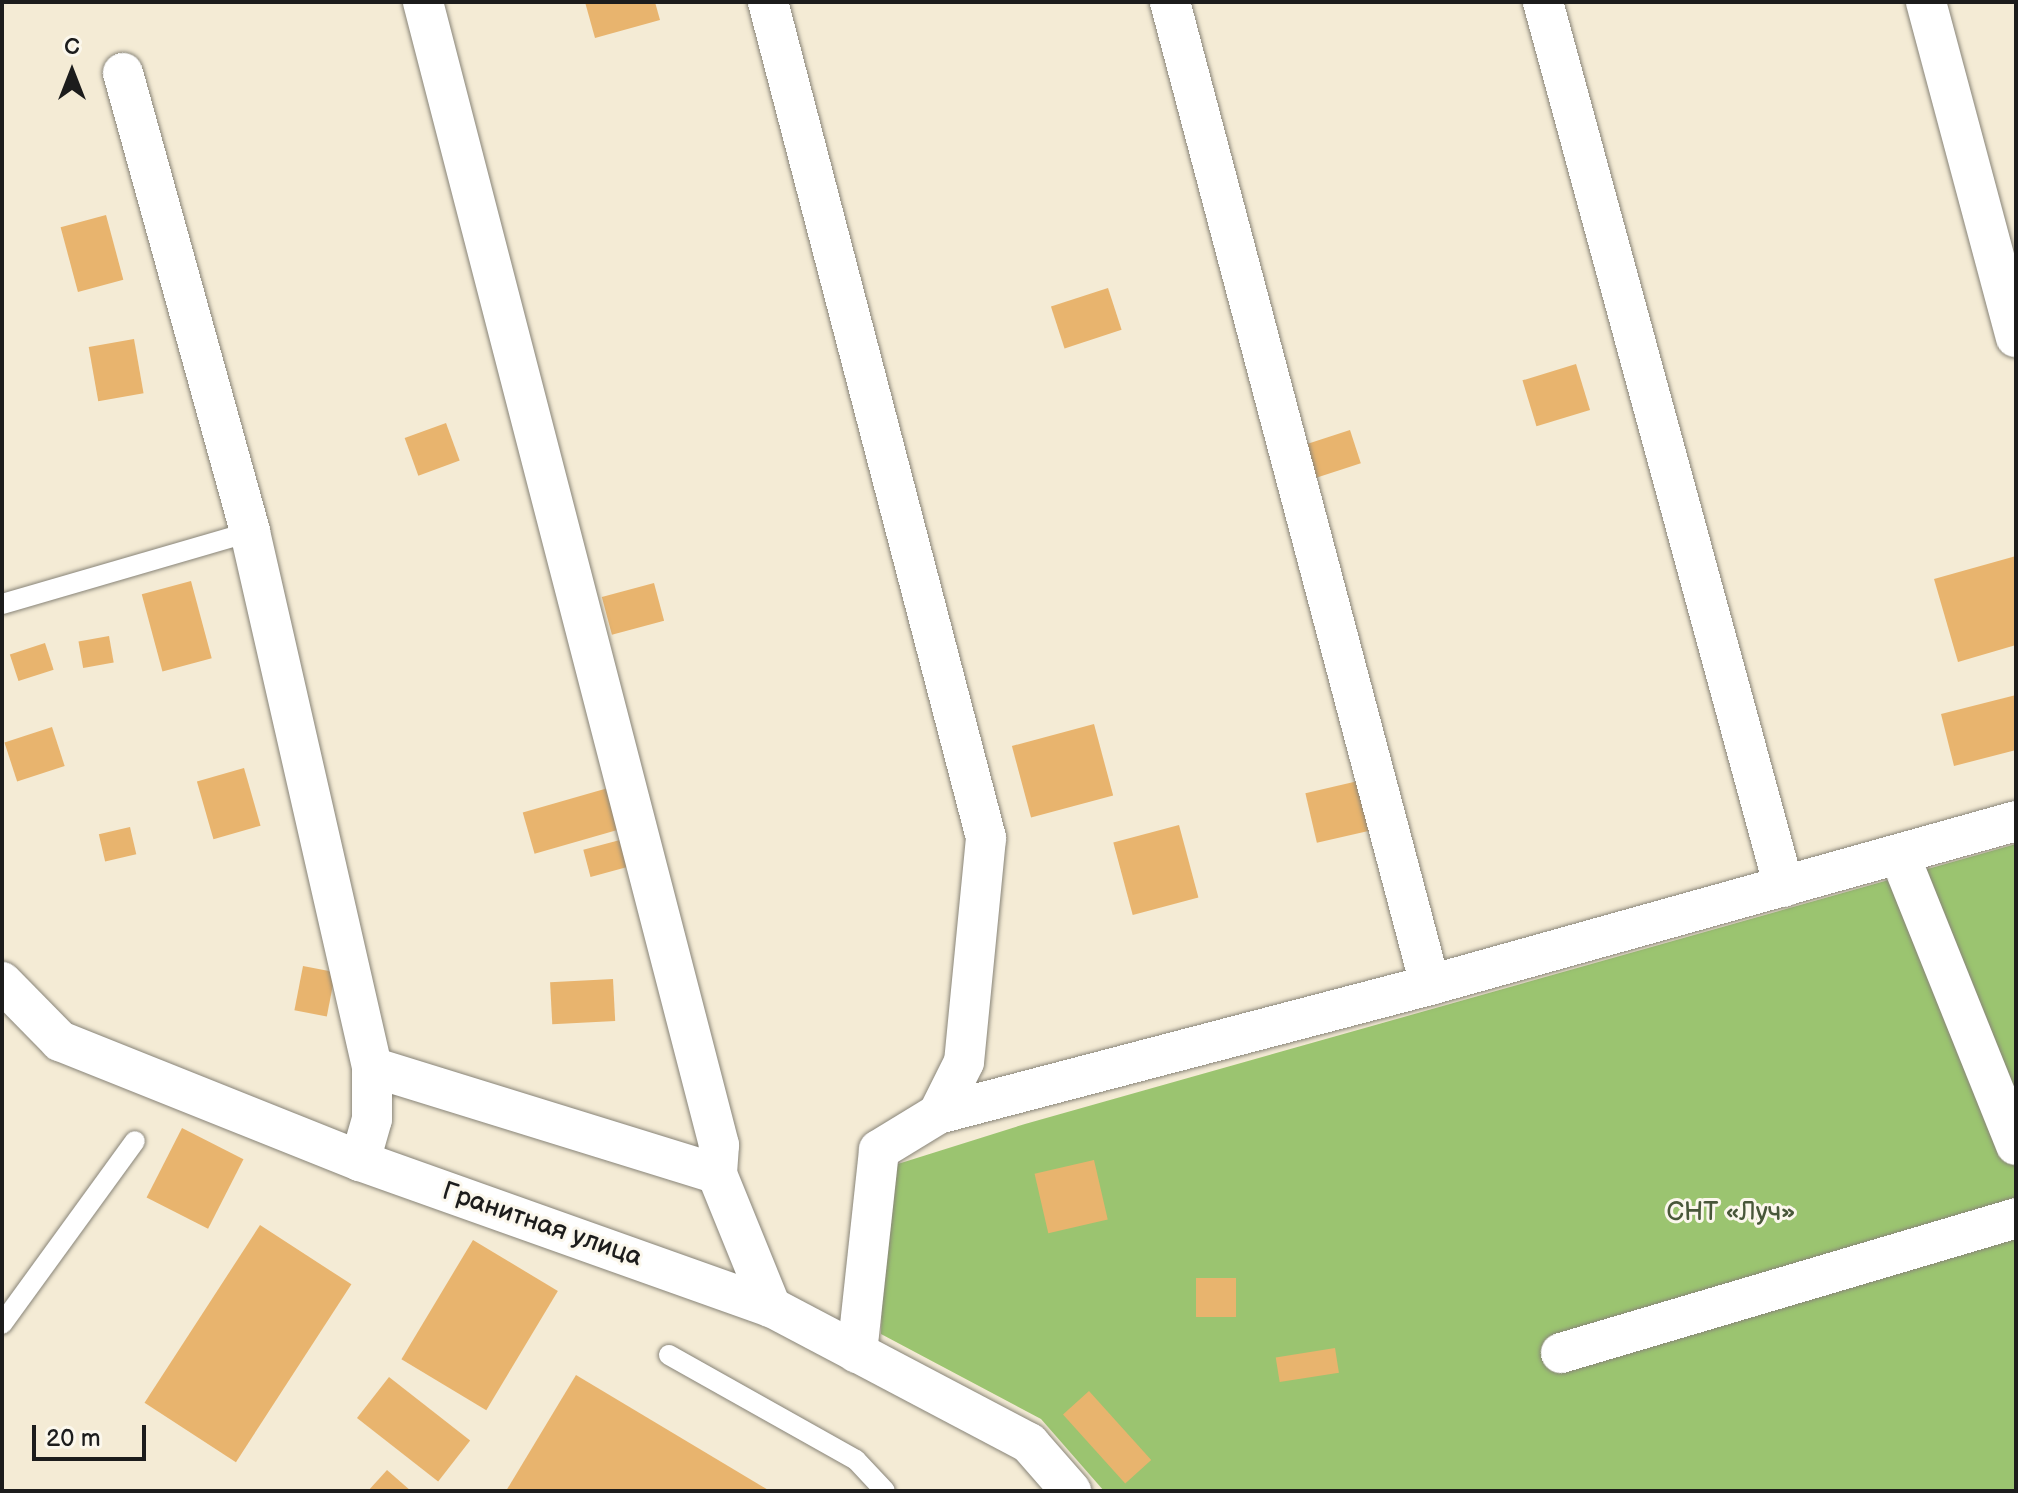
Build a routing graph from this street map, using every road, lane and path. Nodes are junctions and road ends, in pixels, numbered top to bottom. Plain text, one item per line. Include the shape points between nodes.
1 (423, 2) edge
2 (768, 2) edge
3 (1170, 2) edge
4 (1543, 2) edge
5 (1926, 2) edge
6 (123, 73) dead end
7 (2016, 337) edge
8 (250, 532) junction
9 (2, 604) edge
10 (2016, 821) edge
11 (1907, 874) dead end
12 (1784, 887) junction
13 (2, 982) edge
14 (1430, 985) junction
15 (372, 1067) junction
16 (938, 1114) junction
17 (135, 1141) dead end
18 (2016, 1145) edge
19 (360, 1161) junction
20 (717, 1174) junction
21 (2016, 1218) edge
22 (771, 1307) junction
23 (2, 1324) edge
24 (857, 1353) junction
25 (1561, 1353) dead end
26 (669, 1355) dead end
27 (885, 1491) edge
28 (1071, 1491) edge

1 - 20 street via 719,1145
2 - 16 street via 986,838 964,1062
3 - 14 street
4 - 12 street
5 - 7 street
6 - 8 street
8 - 9 lane
8 - 15 street
10 - 12 street
11 - 18 street
12 - 14 street
13 - 19 street, Гранитная улица via 60,1041
14 - 16 street
15 - 19 street via 372,1119
15 - 20 street
16 - 24 street via 879,1150
17 - 23 lane
19 - 22 street, Гранитная улица
20 - 22 street
21 - 25 street
22 - 24 street, Гранитная улица
24 - 28 street, Гранитная улица via 1029,1443
26 - 27 lane via 856,1460

